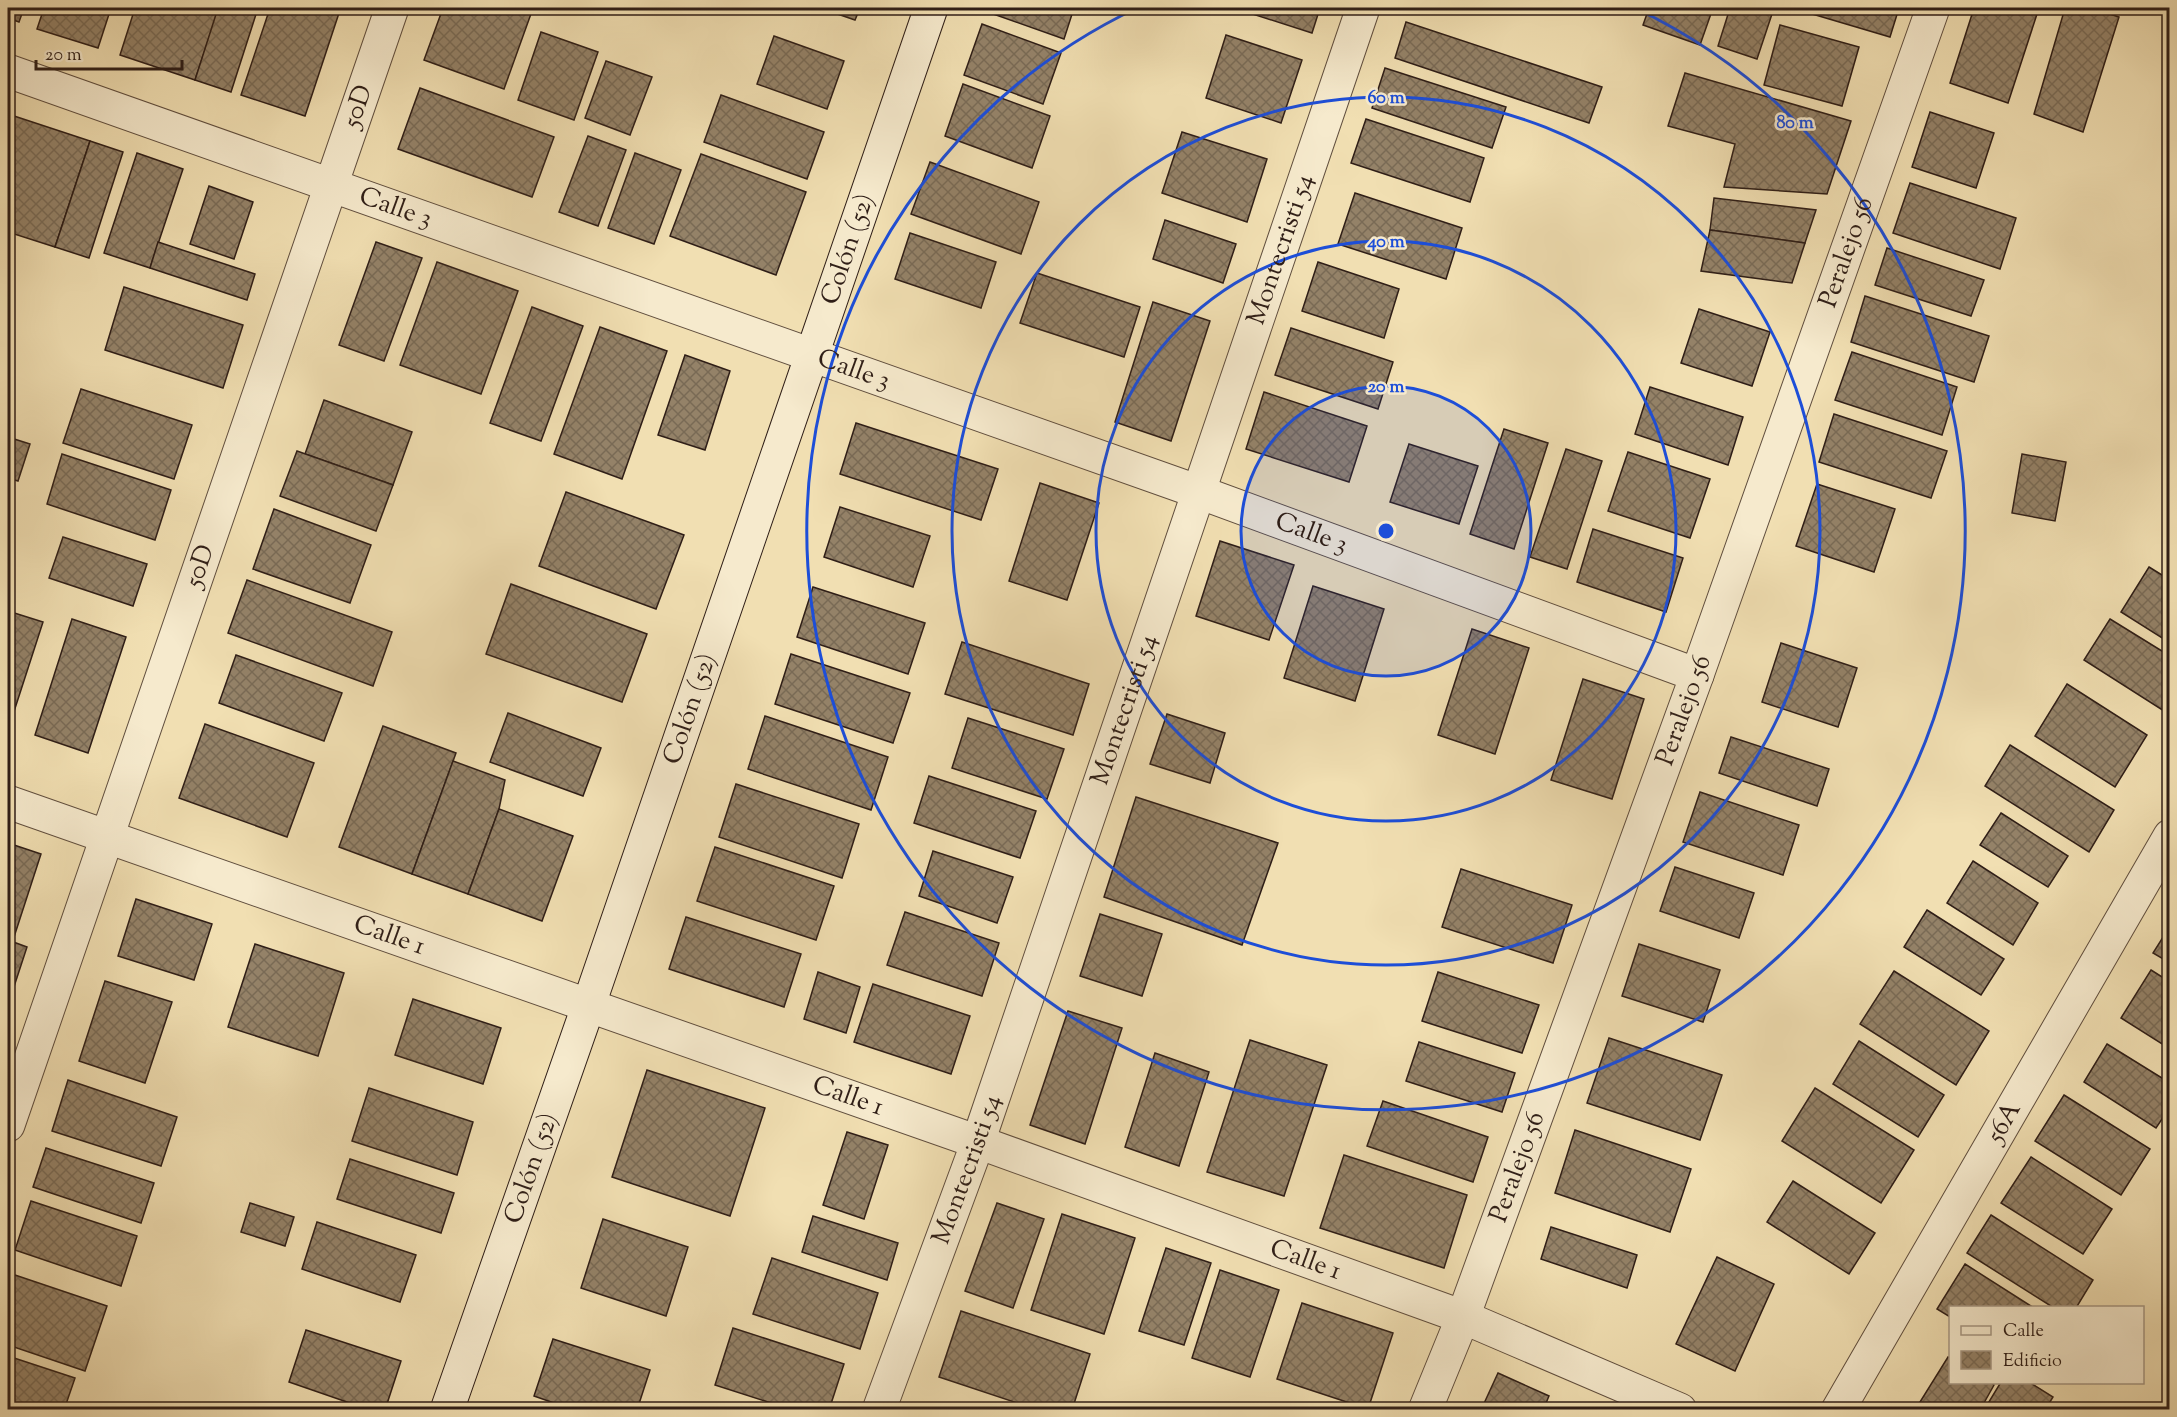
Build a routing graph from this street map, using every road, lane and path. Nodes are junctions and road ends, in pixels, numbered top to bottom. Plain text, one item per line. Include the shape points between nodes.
1 (392, 8) edge
2 (931, 8) edge
3 (1363, 8) edge
4 (1934, 8) edge
5 (8, 71) edge
6 (330, 186) junction
7 (811, 354) junction
8 (1199, 492) junction
9 (1697, 675) junction
10 (8, 802) edge
11 (107, 836) junction
12 (2169, 836) edge
13 (588, 1006) junction
14 (8, 1125) edge
15 (978, 1142) junction
16 (1463, 1317) junction
17 (447, 1410) edge
18 (879, 1410) edge
19 (1425, 1410) edge
20 (1680, 1410) edge
21 (1838, 1410) edge

1 - 6 street, 50D
2 - 7 street, Colón (52)
3 - 8 street, Montecristi 54
4 - 9 street, Peralejo 56
5 - 6 street, Calle 3
6 - 7 street, Calle 3
6 - 11 street, 50D
7 - 8 street, Calle 3
7 - 13 street, Colón (52)
8 - 9 street, Calle 3
8 - 15 street, Montecristi 54
9 - 16 street, Peralejo 56
10 - 11 street, Calle 1
11 - 13 street, Calle 1
11 - 14 street, 50D
12 - 21 street, 56A
13 - 15 street, Calle 1
13 - 17 street, Colón (52)
15 - 16 street, Calle 1
15 - 18 street, Montecristi 54
16 - 19 street, Peralejo 56
16 - 20 street, Calle 1

